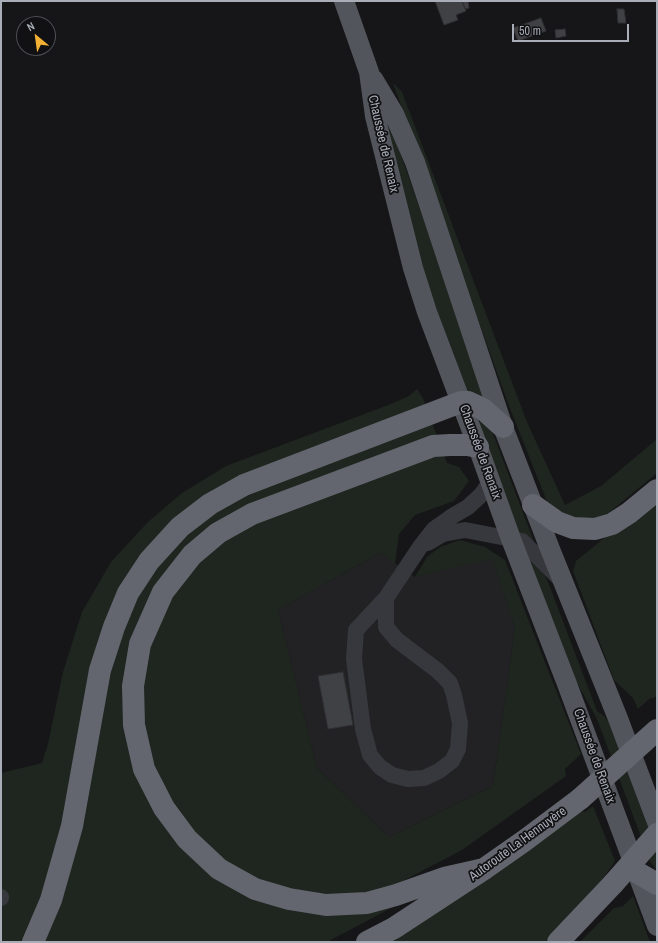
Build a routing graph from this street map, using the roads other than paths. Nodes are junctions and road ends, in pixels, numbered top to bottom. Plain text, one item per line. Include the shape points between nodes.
1 (344, 1) edge
2 (369, 72) junction
3 (461, 402) junction
4 (503, 427) junction
5 (478, 448) junction
6 (490, 482) junction
7 (657, 490) edge
8 (533, 505) junction
9 (511, 540) junction
10 (420, 548) junction
11 (563, 582) junction
12 (386, 598) junction
13 (657, 730) edge
14 (657, 822) edge
15 (657, 834) edge
16 (484, 869) junction
17 (638, 873) junction
18 (657, 884) edge
19 (657, 926) edge
20 (33, 942) edge
21 (367, 942) edge
22 (558, 942) edge

1 - 2 main road
2 - 3 main road, Chaussée de Renaix via 375,116 413,268
2 - 4 main road, Chaussée de Renaix via 394,114 415,162
3 - 4 highway via 468,402 483,409
3 - 5 main road, Chaussée de Renaix
3 - 20 highway via 244,485 210,504 180,527 149,560 128,593 100,670 72,826 51,900
4 - 8 main road, Chaussée de Renaix
5 - 6 main road, Chaussée de Renaix
5 - 16 highway via 434,446 252,514 218,532 192,555 163,592 140,644 133,686 134,725 144,769 164,808 187,839 219,869 255,888 326,905 367,903 444,878
6 - 9 main road, Chaussée de Renaix
6 - 10 lane via 468,507 451,516 434,530
7 - 8 highway via 612,524 595,529 573,528 557,522
8 - 11 main road, Chaussée de Renaix
9 - 10 lane via 465,530 443,534
9 - 11 lane via 522,541
9 - 17 main road, Chaussée de Renaix
10 - 12 lane
11 - 14 main road, Chaussée de Renaix
12 - 12 lane via 356,630 354,659 364,729 370,755 380,767 392,775 408,779 424,778 452,761 458,749 460,723 450,683 397,640 386,627
13 - 16 highway, Autoroute La Hennuyère, bridge via 580,799
15 - 22 highway, bridge
16 - 21 highway, Autoroute La Hennuyère via 394,928
17 - 18 highway
17 - 19 main road, Chaussée de Renaix

